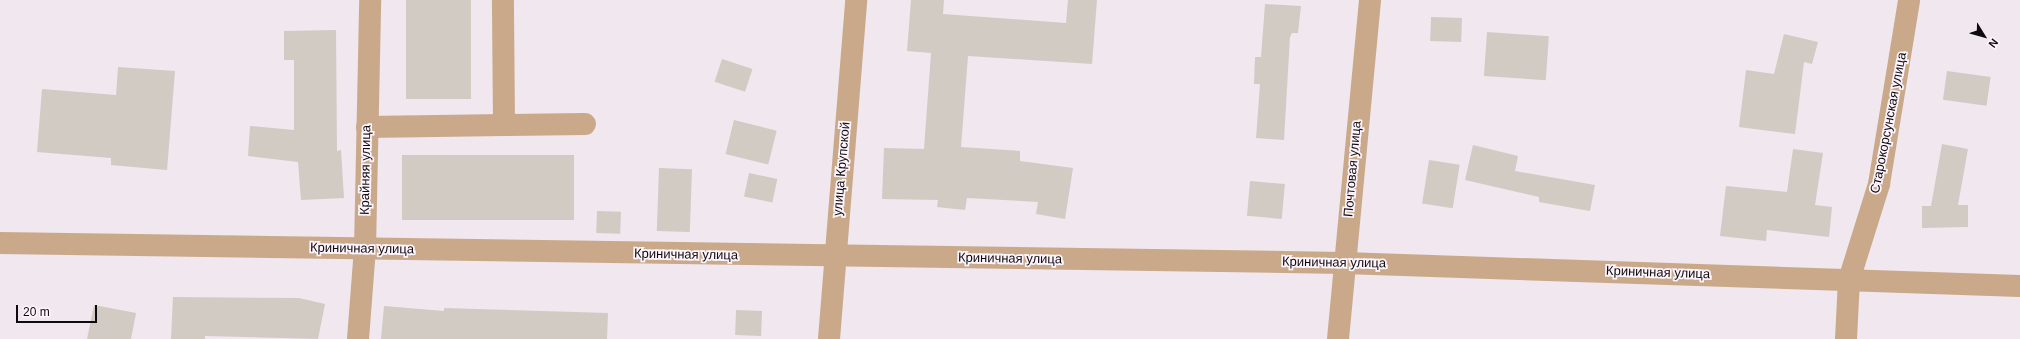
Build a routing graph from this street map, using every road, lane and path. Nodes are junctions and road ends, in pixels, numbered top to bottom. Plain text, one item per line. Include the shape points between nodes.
1 (370, 0) edge
2 (502, 0) edge
3 (856, 0) edge
4 (1370, 0) edge
5 (1909, 0) edge
6 (586, 124) dead end
7 (504, 125) junction
8 (367, 127) junction
9 (0, 243) edge
10 (365, 249) junction
11 (834, 258) junction
12 (1344, 263) junction
13 (1849, 280) junction
14 (2020, 286) edge
15 (358, 339) edge
16 (829, 339) edge
17 (1338, 339) edge
18 (1846, 339) edge

1 - 8 street, Крайняя улица
2 - 7 street
3 - 11 street, улица Крупской
4 - 12 street, Почтовая улица
5 - 13 street, Старокорсунская улица via 1879,184
6 - 7 street
7 - 8 street
8 - 10 street, Крайняя улица
9 - 10 street, Криничная улица
10 - 11 street, Криничная улица
10 - 15 street, Крайняя улица
11 - 12 street, Криничная улица
11 - 16 street, улица Крупской
12 - 13 street, Криничная улица
12 - 17 street, Почтовая улица
13 - 14 street, Криничная улица
13 - 18 street, Старокорсунская улица

